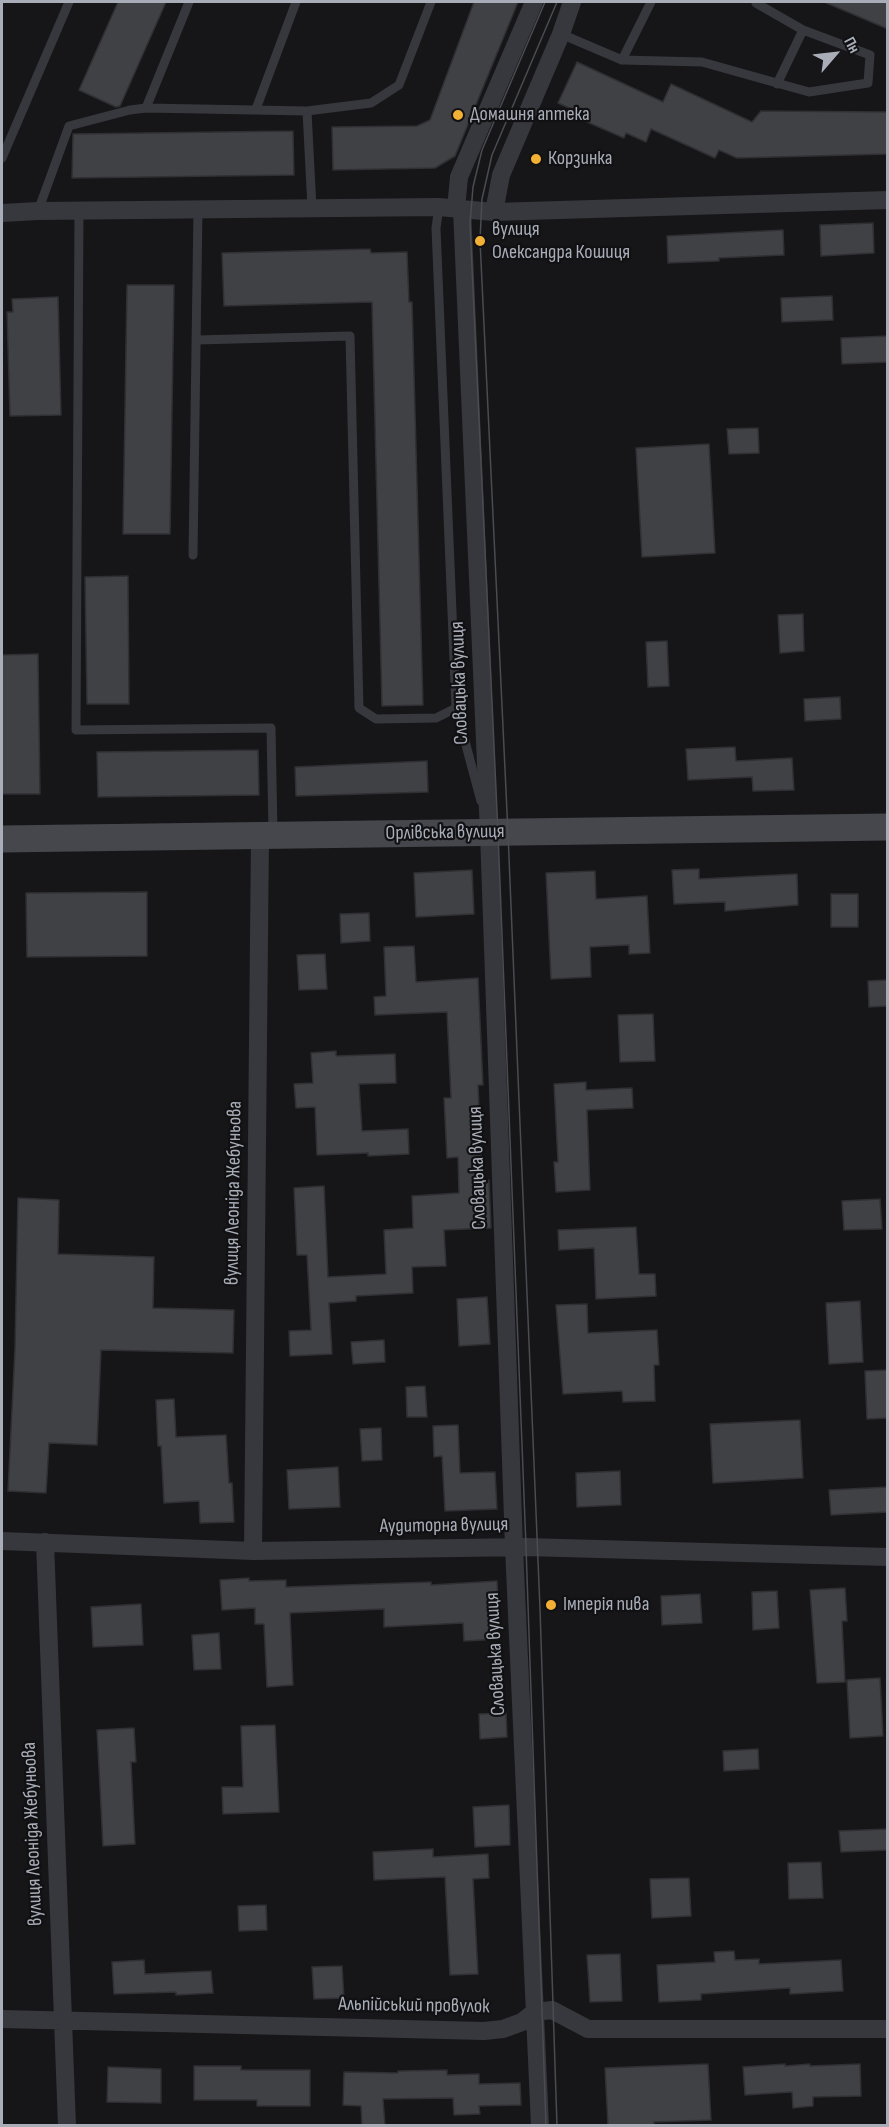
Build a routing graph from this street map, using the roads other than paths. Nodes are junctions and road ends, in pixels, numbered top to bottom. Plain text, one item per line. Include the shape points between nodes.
1 (69, 2) edge
2 (189, 2) edge
3 (296, 2) edge
4 (431, 2) edge
5 (534, 2) edge
6 (572, 2) edge
7 (651, 2) edge
8 (756, 3) dead end
9 (803, 30) junction
10 (561, 33) junction
11 (622, 60) junction
12 (777, 84) junction
13 (146, 108) junction
14 (256, 109) junction
15 (308, 111) junction
16 (2, 158) edge
17 (888, 200) edge
18 (312, 208) junction
19 (453, 208) junction
20 (198, 209) junction
21 (38, 211) junction
22 (79, 211) junction
23 (494, 212) junction
24 (2, 213) edge
25 (196, 340) junction
26 (194, 555) dead end
27 (456, 708) junction
28 (888, 827) edge
29 (489, 832) junction
30 (267, 836) junction
31 (2, 839) edge
32 (2, 1541) edge
33 (45, 1542) junction
34 (514, 1547) junction
35 (253, 1551) junction
36 (888, 1557) edge
37 (535, 2012) junction
38 (2, 2019) edge
39 (62, 2021) junction
40 (888, 2029) edge
41 (67, 2126) edge
42 (540, 2126) edge

1 - 16 lane
2 - 13 lane
3 - 14 lane
4 - 15 lane via 399,85 371,103
5 - 19 street, Словацька вулиця via 459,177
6 - 10 street
7 - 11 lane
8 - 9 lane
9 - 12 lane
9 - 12 lane via 870,55 868,83 809,92
10 - 11 lane
10 - 23 street via 501,175
11 - 12 lane via 702,62
13 - 14 lane
13 - 21 lane via 69,126
14 - 15 lane
15 - 18 lane
17 - 23 street
18 - 19 street
18 - 20 street
19 - 23 street
19 - 27 lane via 436,228
19 - 29 street, Словацька вулиця
20 - 22 street
20 - 25 lane
21 - 22 street
21 - 24 street
22 - 30 lane via 76,730 272,728
25 - 26 lane
25 - 27 lane via 350,336 359,708 376,718 436,718
27 - 29 lane
28 - 29 street, Орлівська вулиця
29 - 30 street, Орлівська вулиця
29 - 34 street, Словацька вулиця
30 - 31 street, Орлівська вулиця
30 - 35 street, вулиця Леоніда Жебуньова
32 - 33 street, Аудиторна вулиця
33 - 35 street, Аудиторна вулиця
33 - 39 street, вулиця Леоніда Жебуньова
34 - 35 street, Аудиторна вулиця
34 - 36 street, Аудиторна вулиця
34 - 37 street, Словацька вулиця
37 - 39 street, Альпійський провулок via 522,2022 484,2031
37 - 40 street via 552,2010 588,2029
37 - 42 street, Словацька вулиця
38 - 39 street, Альпійський провулок
39 - 41 street, вулиця Леоніда Жебуньова

